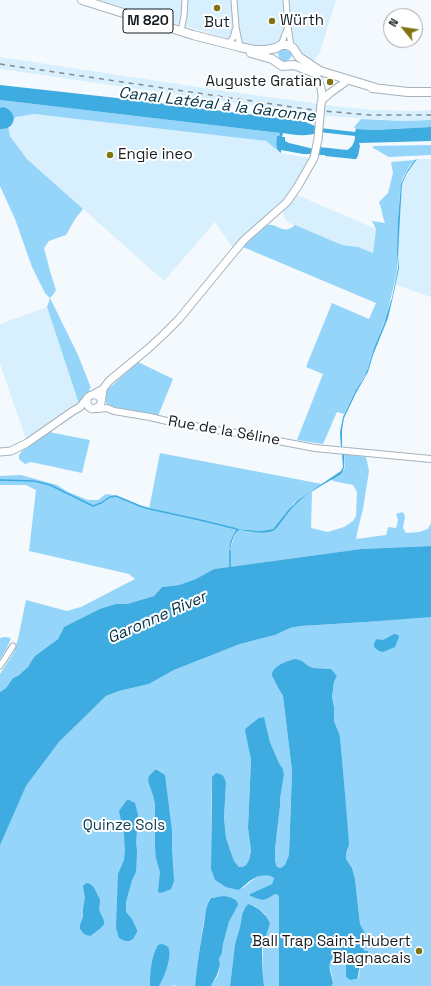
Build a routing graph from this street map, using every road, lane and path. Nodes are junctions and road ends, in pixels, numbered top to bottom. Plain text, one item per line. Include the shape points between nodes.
1 (82, 0) edge
2 (97, 0) edge
3 (185, 0) edge
4 (234, 0) edge
5 (286, 0) edge
6 (106, 8) junction
7 (288, 26) junction
8 (236, 27) junction
9 (180, 31) junction
10 (214, 41) junction
11 (228, 44) junction
12 (291, 46) junction
13 (240, 47) junction
14 (278, 47) junction
15 (296, 54) junction
16 (275, 61) junction
17 (291, 64) junction
18 (315, 73) junction
19 (344, 83) junction
20 (376, 88) junction
21 (431, 92) edge
22 (322, 102) junction
23 (103, 389) junction
24 (94, 394) junction
25 (86, 400) junction
26 (101, 400) junction
27 (80, 407) junction
28 (107, 408) junction
29 (94, 409) junction
30 (0, 452) edge
31 (431, 459) edge
32 (13, 646) dead end
33 (0, 666) edge

1 - 6 main road, M 820
2 - 6 street
3 - 9 street
4 - 8 street
5 - 7 street
6 - 9 main road, M 820
7 - 12 street
7 - 14 street
8 - 11 street
8 - 13 street
9 - 10 main road, M 820
10 - 11 main road, M 820
10 - 16 main road, M 820
11 - 13 main road, M 820
12 - 14 main road, M 820 via 288,44
12 - 15 main road, M 820
13 - 14 main road, M 820 via 266,50
14 - 16 main road via 274,55
15 - 17 main road
15 - 20 main road, M 820 via 320,71
16 - 17 main road, M 820 via 282,66
17 - 18 main road, M 820
18 - 19 main road, M 820
18 - 22 main road via 322,92
19 - 20 main road, M 820
19 - 22 main road
20 - 21 main road, M 820
22 - 23 main road, bridge via 316,152 298,186 286,202 244,240 179,319
23 - 24 main road
23 - 26 main road
24 - 25 main road
24 - 26 main road
25 - 27 main road
25 - 29 main road via 87,406
26 - 28 street
26 - 29 main road via 100,406
27 - 29 main road
27 - 30 main road via 27,443 11,451
28 - 29 street, Rue de la Séline
28 - 31 street, Rue de la Séline via 315,448
32 - 33 street

